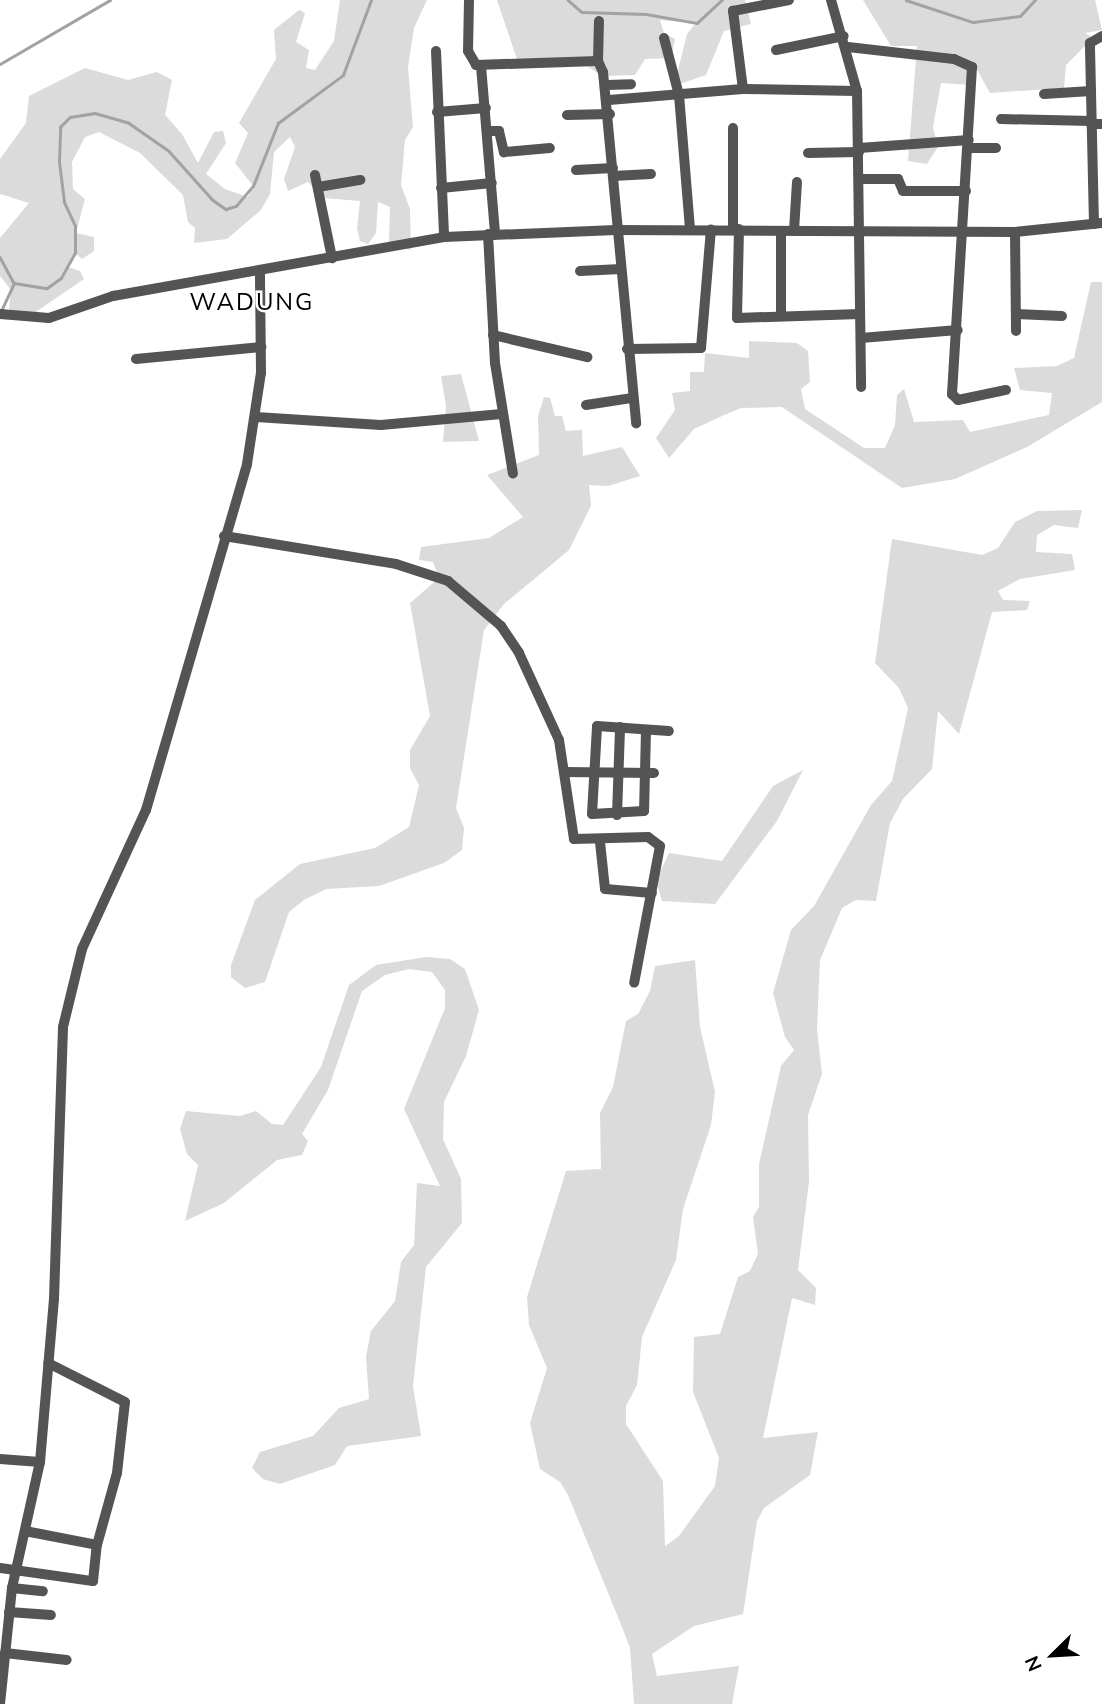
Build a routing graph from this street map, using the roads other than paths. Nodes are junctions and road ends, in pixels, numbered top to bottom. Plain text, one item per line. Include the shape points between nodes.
1 (468, 0) edge
2 (789, 0) edge
3 (831, 0) edge
4 (599, 21) dead end
5 (844, 36) junction
6 (1102, 36) edge
7 (664, 38) dead end
8 (848, 47) junction
9 (776, 50) dead end
10 (436, 51) dead end
11 (598, 61) junction
12 (481, 66) junction
13 (631, 84) dead end
14 (607, 85) junction
15 (1095, 86) edge
16 (743, 89) junction
17 (857, 90) junction
18 (1044, 94) dead end
19 (679, 95) junction
20 (609, 100) junction
21 (486, 108) junction
22 (437, 112) junction
23 (610, 114) junction
24 (567, 115) dead end
25 (1001, 119) dead end
26 (1095, 123) edge
27 (733, 128) dead end
28 (488, 131) junction
29 (968, 144) junction
30 (550, 148) dead end
31 (996, 148) dead end
32 (859, 150) junction
33 (808, 153) dead end
34 (576, 170) dead end
35 (613, 172) junction
36 (651, 174) dead end
37 (315, 175) dead end
38 (859, 179) junction
39 (360, 180) dead end
40 (797, 182) dead end
41 (492, 183) junction
42 (317, 187) junction
43 (441, 188) junction
44 (966, 191) junction
45 (1098, 223) edge
46 (711, 229) junction
47 (736, 229) junction
48 (616, 230) junction
49 (690, 230) junction
50 (781, 230) junction
51 (794, 231) junction
52 (860, 232) junction
53 (1015, 232) junction
54 (965, 233) junction
55 (492, 234) junction
56 (444, 237) junction
57 (332, 258) junction
58 (621, 269) junction
59 (580, 271) dead end
60 (260, 273) junction
61 (0, 314) edge
62 (860, 314) junction
63 (1016, 314) junction
64 (1062, 316) dead end
65 (781, 317) junction
66 (958, 330) junction
67 (1016, 331) dead end
68 (493, 335) junction
69 (861, 338) junction
70 (261, 347) junction
71 (627, 349) junction
72 (587, 357) dead end
73 (136, 359) dead end
74 (861, 387) dead end
75 (1006, 390) dead end
76 (632, 398) junction
77 (586, 405) dead end
78 (501, 414) junction
79 (256, 417) junction
80 (636, 423) dead end
81 (513, 474) dead end
82 (224, 536) junction
83 (621, 727) junction
84 (646, 731) junction
85 (668, 731) dead end
86 (565, 772) junction
87 (592, 772) junction
88 (618, 773) junction
89 (649, 773) junction
90 (617, 815) junction
91 (600, 842) junction
92 (652, 893) junction
93 (634, 983) dead end
94 (48, 1363) junction
95 (0, 1459) edge
96 (40, 1462) junction
97 (26, 1531) junction
98 (97, 1545) junction
99 (0, 1568) edge
100 (16, 1572) junction
101 (12, 1588) junction
102 (43, 1591) dead end
103 (9, 1612) junction
104 (51, 1615) dead end
105 (5, 1653) junction
106 (66, 1660) dead end
107 (0, 1696) edge
108 (0, 1704) edge

1 - 12 street via 468,51
2 - 16 street via 733,11
3 - 5 street
4 - 11 street
5 - 8 street
5 - 9 street
6 - 15 street via 1090,43
7 - 19 street
8 - 17 street
8 - 29 street via 968,62 973,74
10 - 22 street
11 - 12 street
11 - 14 street
12 - 21 street
13 - 14 street
14 - 20 street
15 - 18 street
15 - 26 street
16 - 17 street
16 - 19 street
17 - 32 street
19 - 20 street
19 - 49 street
20 - 23 street
21 - 22 street
21 - 28 street
22 - 43 street
23 - 24 street
23 - 35 street
25 - 26 street
26 - 45 street
27 - 47 street
28 - 30 street via 499,131 504,152
28 - 41 street
29 - 31 street
29 - 32 street
29 - 44 street
32 - 33 street
32 - 38 street
34 - 35 street
35 - 36 street
35 - 48 street
37 - 42 street
38 - 44 street via 898,179 903,191
38 - 52 street
39 - 42 street
40 - 51 street
41 - 43 street
41 - 55 street
42 - 57 street
43 - 56 street
44 - 54 street
45 - 53 street
46 - 47 street
46 - 49 street
46 - 71 street via 701,348
47 - 50 street
47 - 65 street via 734,314
48 - 49 street
48 - 55 street
48 - 58 street
50 - 51 street
50 - 65 street
51 - 52 street
52 - 54 street
52 - 62 street
53 - 54 street
53 - 63 street
54 - 66 street
55 - 56 street
55 - 68 street
56 - 57 street
57 - 60 street
58 - 59 street
58 - 71 street
60 - 61 street via 113,296 49,318 19,320
60 - 70 street
62 - 65 street
62 - 69 street
63 - 64 street
63 - 67 street
66 - 69 street
66 - 75 street via 953,399
68 - 72 street
68 - 78 street
69 - 74 street
70 - 73 street
70 - 79 street
71 - 76 street
76 - 77 street
76 - 80 street
78 - 79 street via 381,425
78 - 81 street
79 - 82 street
82 - 86 street via 396,564 467,593 519,653 559,740
82 - 94 street via 146,810 82,949 63,1027
83 - 84 street
83 - 87 street via 597,726
83 - 88 street
84 - 85 street
84 - 89 street
86 - 87 street
86 - 91 street via 565,802 574,839
87 - 88 street
87 - 90 street via 592,814
88 - 89 street
88 - 90 street
89 - 90 street via 644,811
91 - 92 street via 605,889
91 - 92 street via 655,839 660,846
92 - 93 street
94 - 96 street
94 - 98 street via 125,1402 117,1473
95 - 96 street
96 - 97 street
97 - 98 street
97 - 100 street
98 - 100 street via 91,1583
99 - 100 street
100 - 101 street
101 - 102 street
101 - 103 street
103 - 104 street
103 - 105 street
105 - 106 street
105 - 107 street
107 - 108 street

